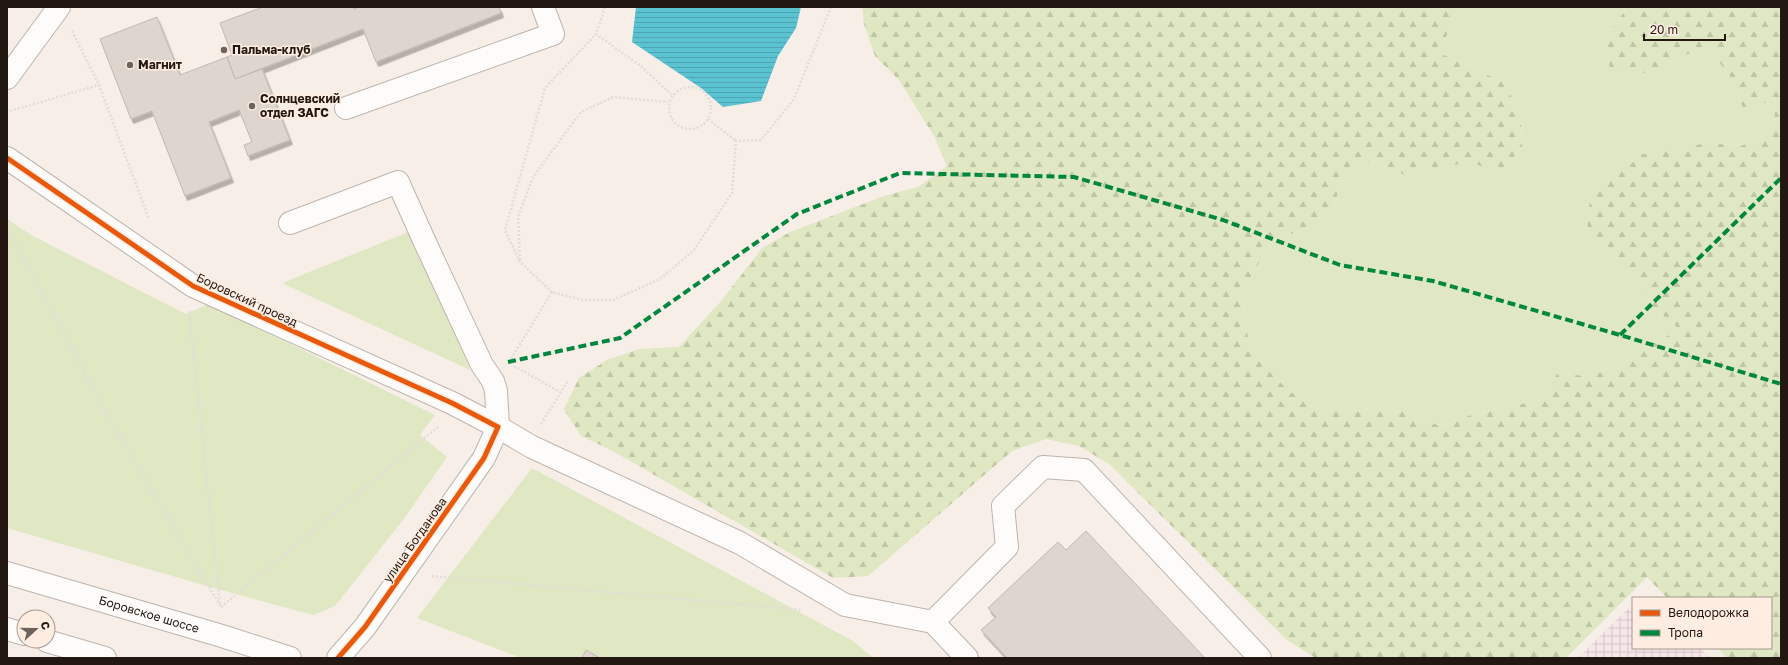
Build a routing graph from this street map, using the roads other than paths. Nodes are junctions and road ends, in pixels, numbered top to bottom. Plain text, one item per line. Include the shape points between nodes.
1 (59, 7) edge
2 (543, 7) edge
3 (7, 78) edge
4 (346, 108) dead end
5 (7, 158) edge
6 (290, 223) dead end
7 (498, 427) junction
8 (7, 573) edge
9 (933, 622) junction
10 (56, 643) edge
11 (105, 658) edge
12 (290, 658) edge
13 (338, 658) edge
14 (967, 658) edge
15 (1260, 658) edge

1 - 3 street
2 - 4 street via 553,34
5 - 7 street, Боровский проезд via 193,286 452,403
6 - 7 street via 398,182 482,365 493,381
7 - 9 street, Боровский проезд via 532,447 740,542 845,605
7 - 13 street, улица Богданова via 484,458 365,627
8 - 12 street, Боровское шоссе
9 - 14 street
9 - 15 street via 1007,547 1003,506 1043,467 1084,470
10 - 11 street

